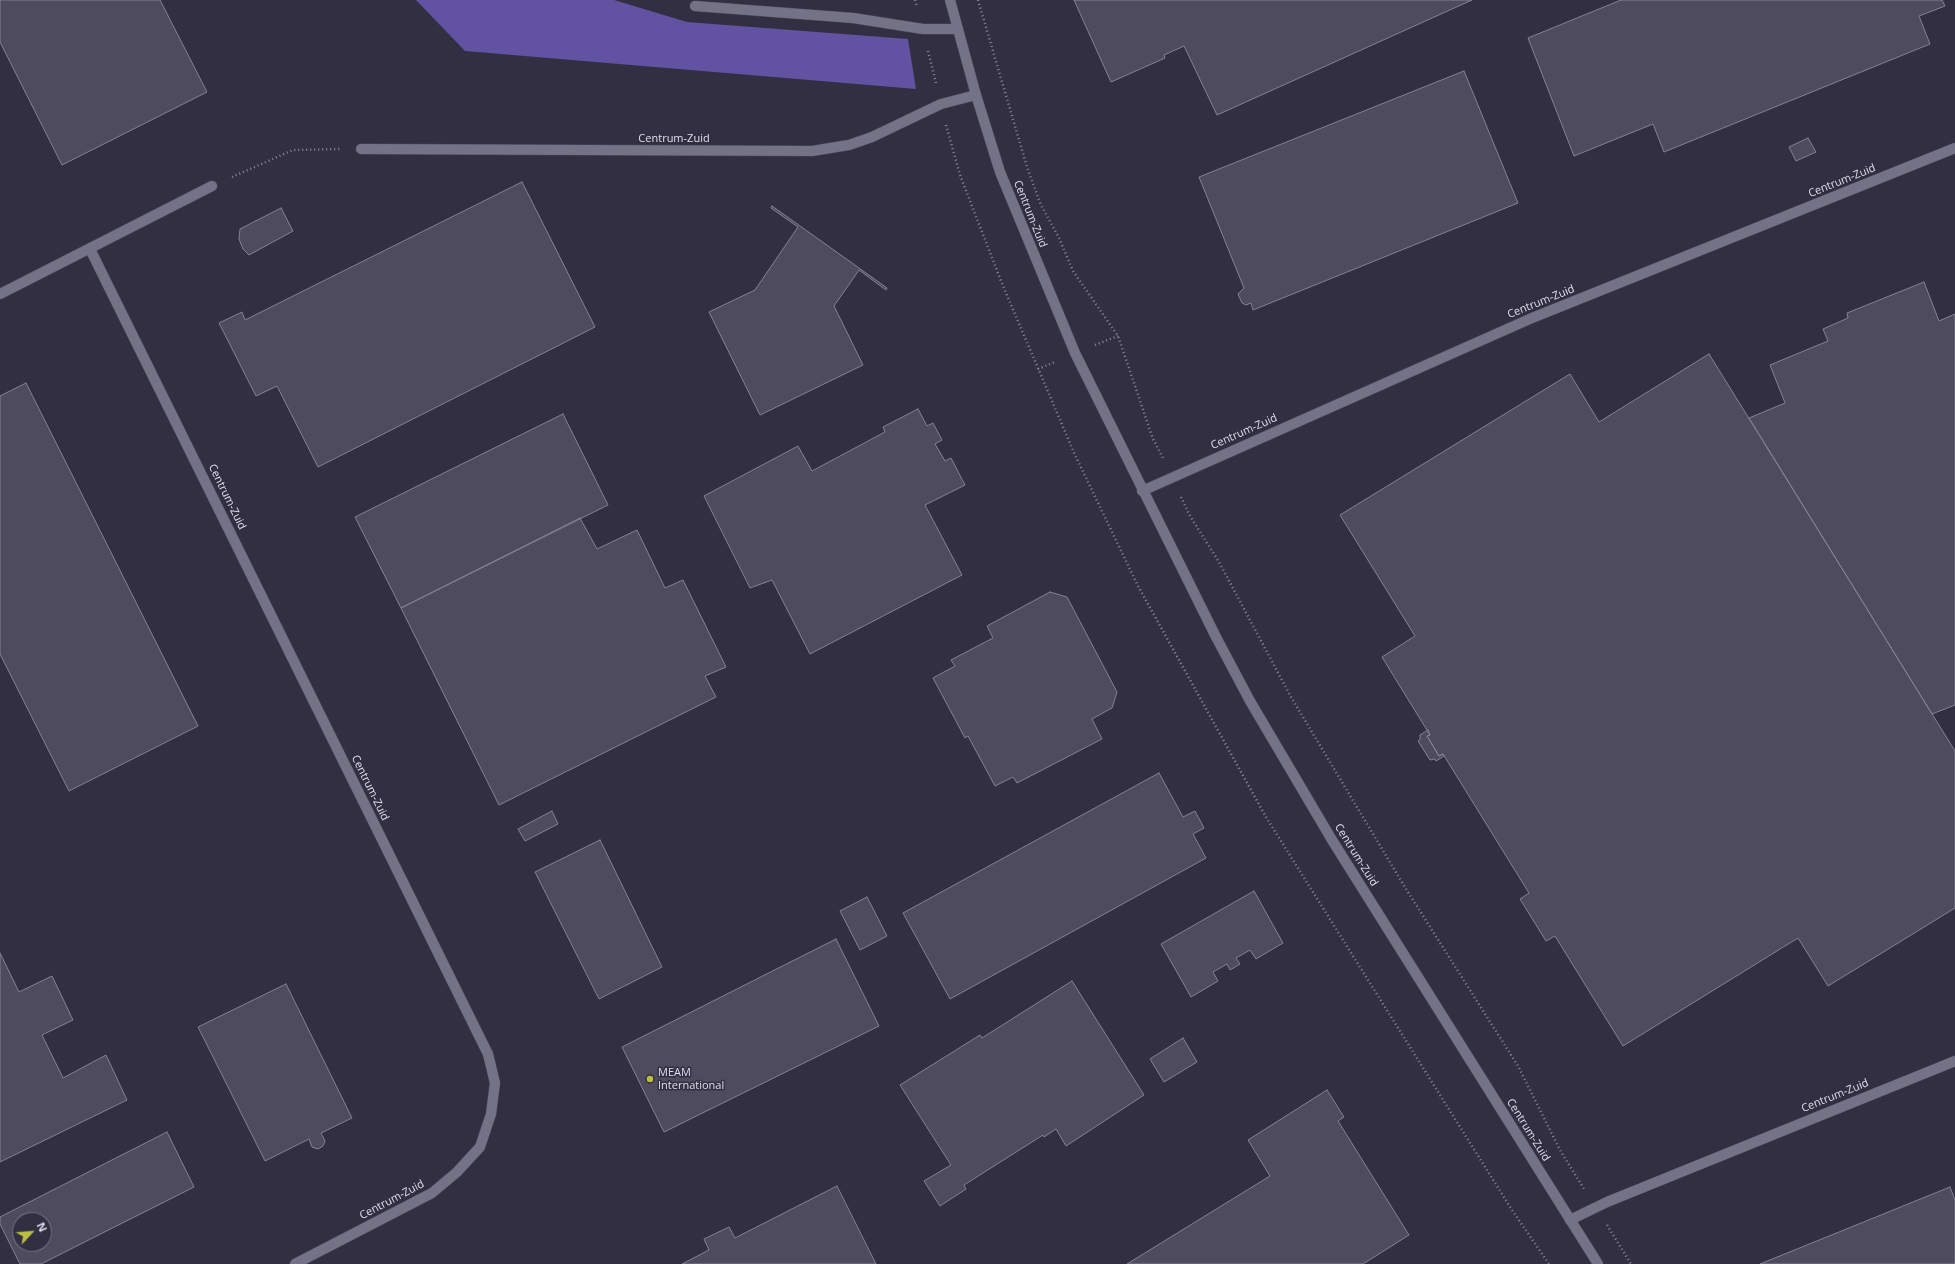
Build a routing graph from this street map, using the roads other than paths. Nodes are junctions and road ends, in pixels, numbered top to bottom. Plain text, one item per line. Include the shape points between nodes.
1 (950, 0) edge
2 (695, 6) dead end
3 (958, 29) junction
4 (976, 95) junction
5 (1955, 148) edge
6 (362, 149) road end
7 (212, 186) road end
8 (90, 249) junction
9 (0, 294) edge
10 (1142, 490) junction
11 (1955, 1061) edge
12 (1570, 1220) junction
13 (295, 1264) edge
14 (1598, 1264) edge

1 - 3 street, Centrum-Zuid
2 - 3 street via 853,18 923,29
3 - 4 street, Centrum-Zuid
4 - 6 street, Centrum-Zuid via 940,104 872,137 849,145 812,151
4 - 10 street, Centrum-Zuid via 1000,172 1075,353
5 - 10 street, Centrum-Zuid via 1532,318
7 - 8 street
8 - 9 street
8 - 13 street, Centrum-Zuid via 488,1054 495,1083 491,1114 480,1147 457,1172 432,1193
10 - 12 street, Centrum-Zuid via 1250,701 1337,847
11 - 12 street, Centrum-Zuid via 1596,1206
12 - 14 street, Centrum-Zuid

